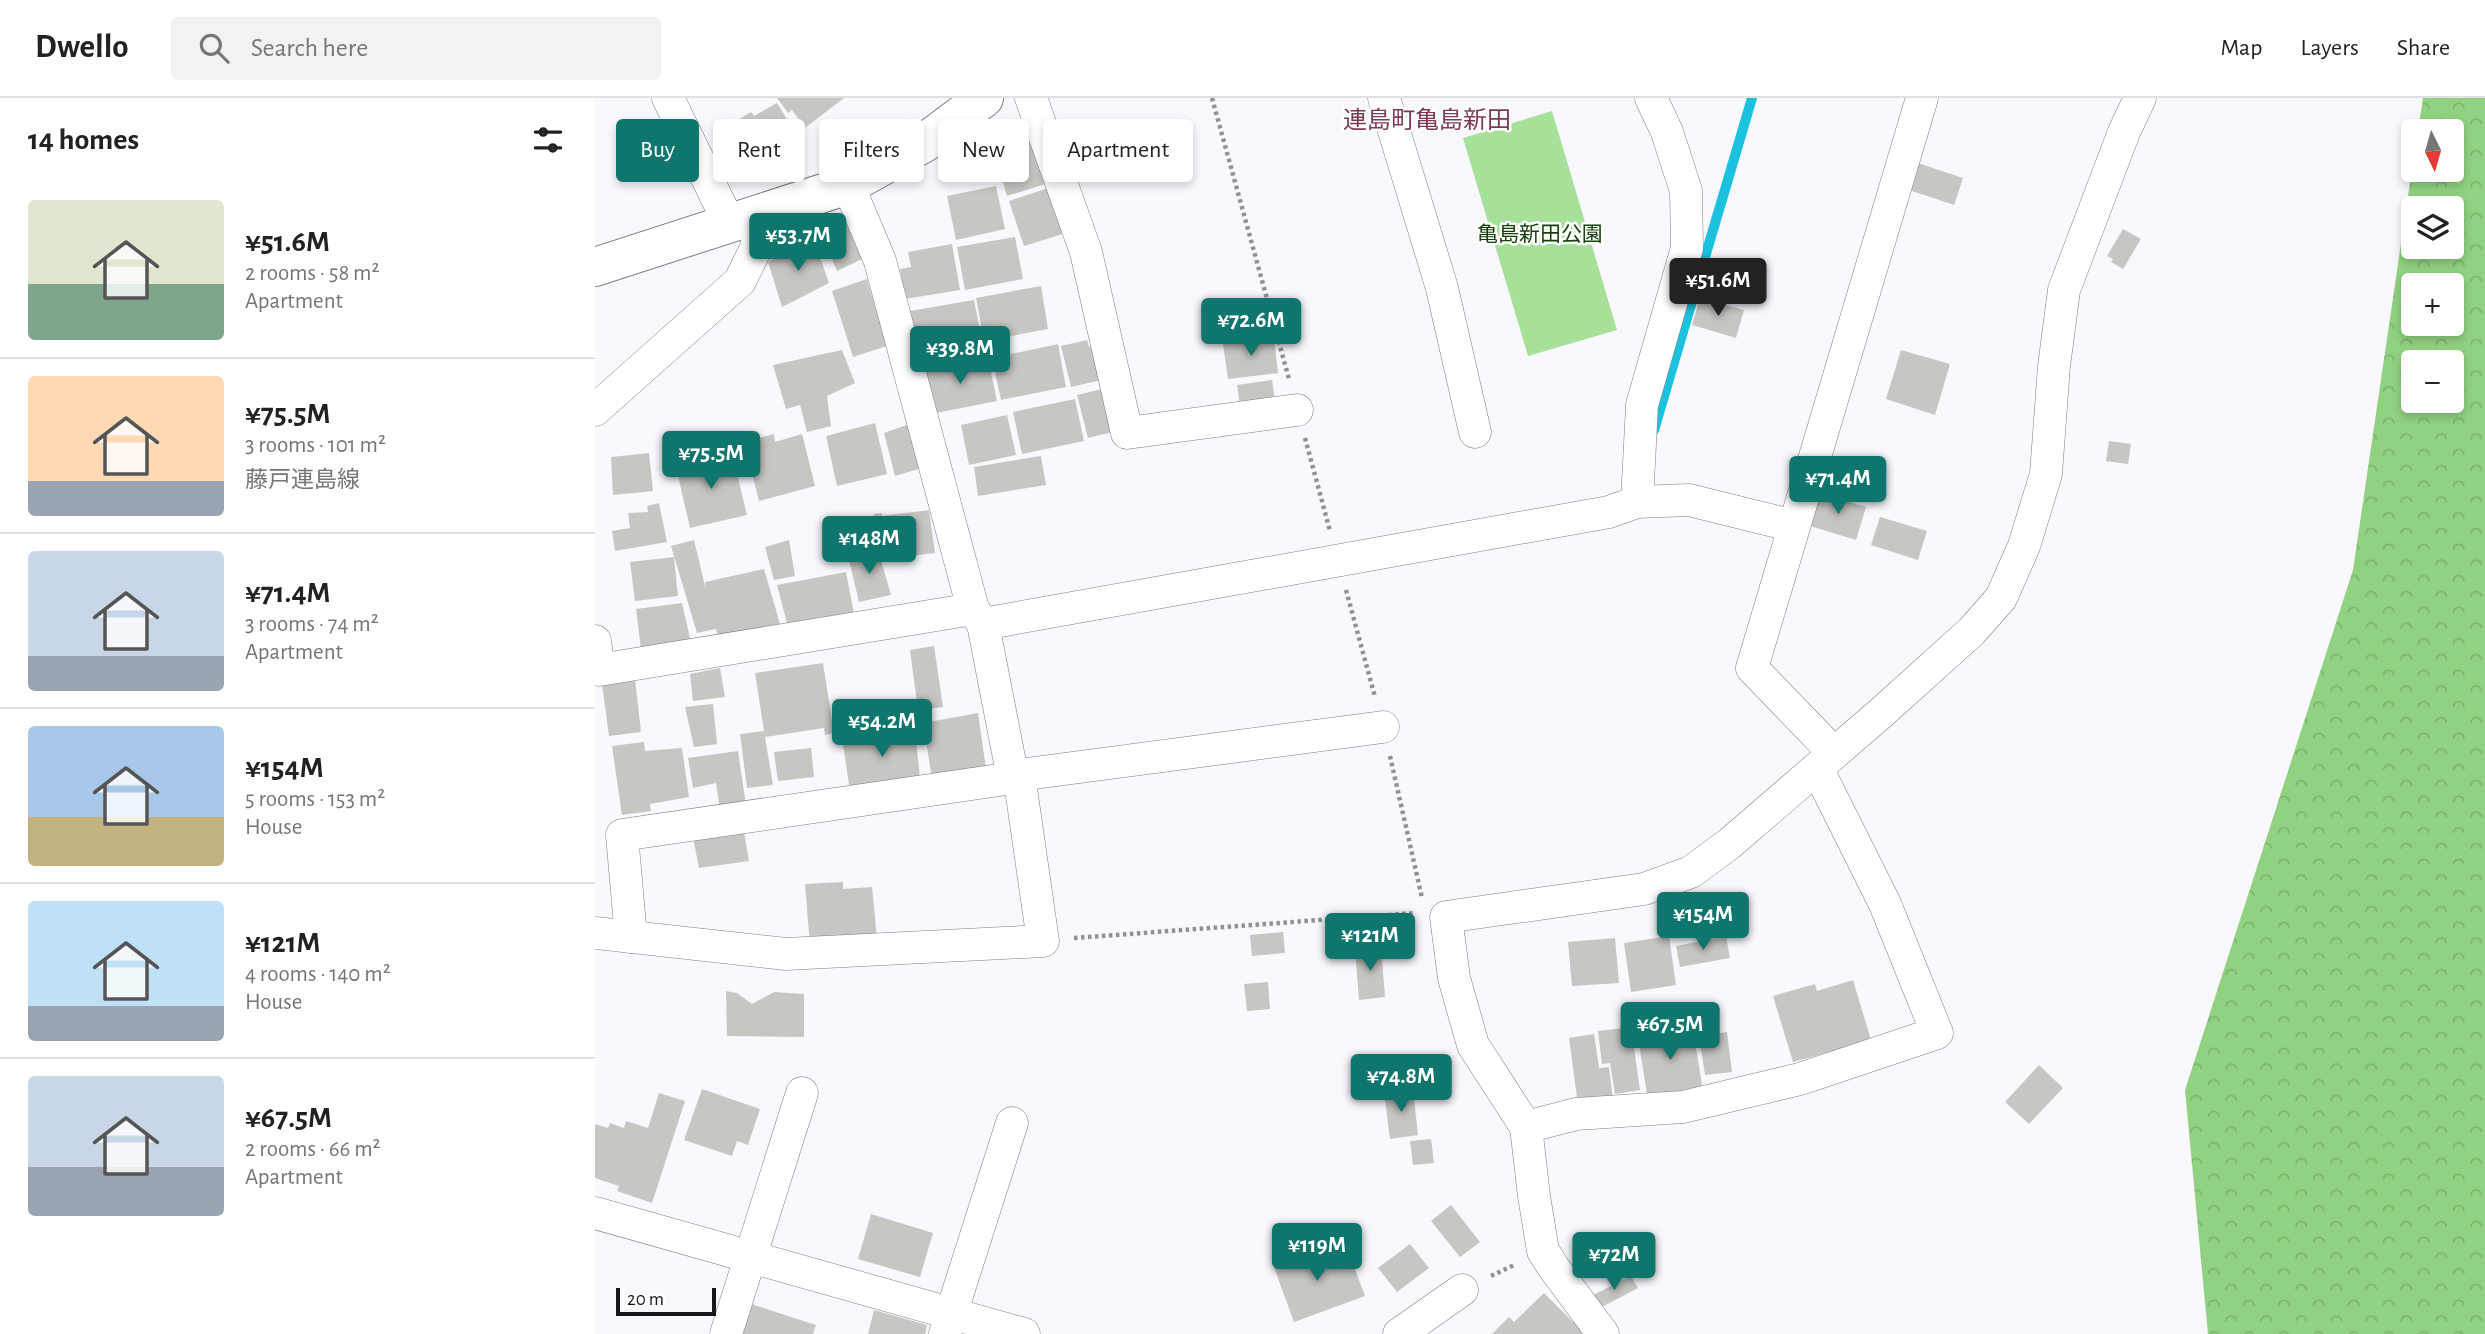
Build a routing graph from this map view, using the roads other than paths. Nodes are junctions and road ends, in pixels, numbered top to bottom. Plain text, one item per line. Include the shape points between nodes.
1 (668, 98) edge
2 (984, 98) edge
3 (1031, 98) edge
4 (1384, 98) edge
5 (1651, 98) edge
6 (1922, 98) edge
7 (2140, 98) edge
8 (848, 185) junction
9 (743, 219) junction
10 (595, 267) edge
11 (595, 410) edge
12 (1297, 410) road end
13 (1475, 432) dead end
14 (1637, 502) junction
15 (1794, 526) junction
16 (978, 616) junction
17 (595, 641) edge
18 (1383, 727) road end
19 (1825, 760) junction
20 (1016, 776) junction
21 (595, 933) edge
22 (631, 937) junction
23 (802, 1093) dead end
24 (1012, 1123) dead end
25 (1526, 1127) junction
26 (595, 1213) edge
27 (750, 1257) junction
28 (1462, 1290) road end
29 (948, 1324) edge
30 (726, 1334) edge
31 (1024, 1334) edge
32 (1399, 1334) edge
33 (1603, 1334) edge

1 - 9 street
2 - 8 main road via 924,143
3 - 12 street via 1086,251 1127,433
4 - 13 street via 1442,288
5 - 14 street via 1686,191 1687,248 1642,405
6 - 15 street
7 - 19 street via 2064,290 2046,474 2024,546 2001,598 1972,631
8 - 9 main road
8 - 16 street via 880,261
9 - 10 main road
9 - 11 street via 757,246 740,281
14 - 15 street via 1689,500
14 - 16 street via 1609,512 1338,562
15 - 19 street via 1752,668
16 - 17 street via 599,670
16 - 20 street
18 - 20 street
19 - 25 street via 1691,872 1644,889 1436,915 1473,1045
19 - 25 street via 1937,1033 1800,1079 1683,1107 1576,1114
20 - 22 street via 622,835
20 - 22 street via 1043,941 786,954
21 - 22 street
23 - 27 street
24 - 29 street
25 - 33 street via 1543,1251
26 - 27 street
27 - 29 street
27 - 30 street
28 - 32 street
29 - 31 street

